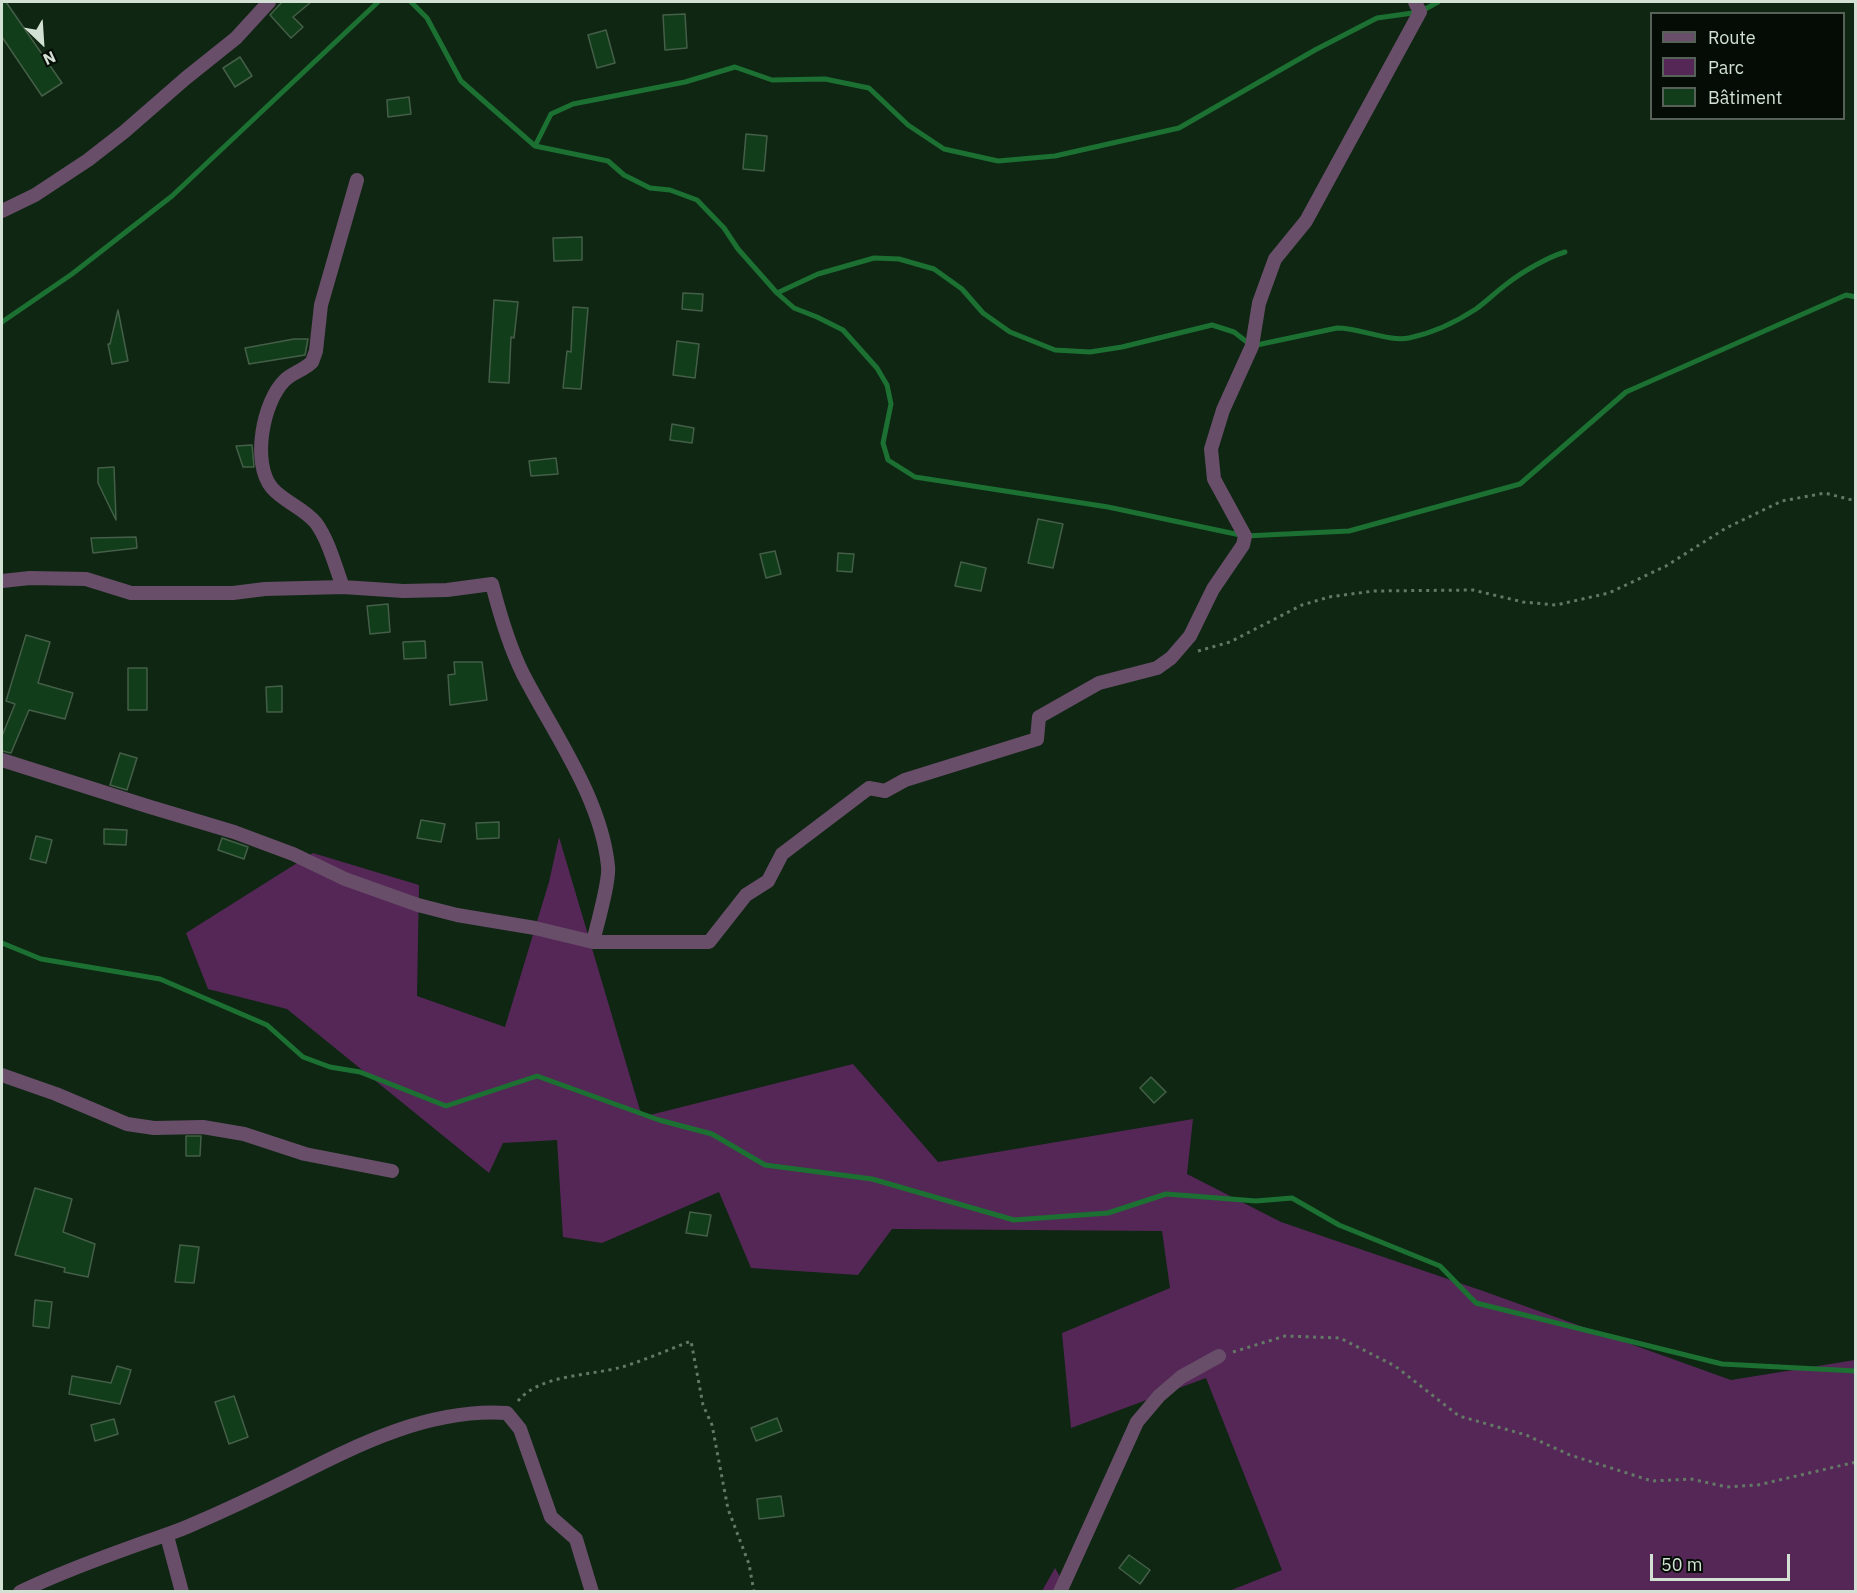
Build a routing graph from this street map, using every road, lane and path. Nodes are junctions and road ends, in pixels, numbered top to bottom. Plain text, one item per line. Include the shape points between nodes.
1 (269, 2) edge
2 (1414, 2) edge
3 (357, 180) dead end
4 (2, 211) edge
5 (1856, 501) edge
6 (2, 581) edge
7 (343, 587) junction
8 (1170, 658) junction
9 (2, 760) edge
10 (593, 942) junction
11 (2, 1075) edge
12 (392, 1171) dead end
13 (1219, 1356) joint
14 (507, 1413) junction
15 (1856, 1462) edge
16 (167, 1536) junction
17 (20, 1592) edge
18 (182, 1592) edge
19 (592, 1592) edge
20 (754, 1592) edge
21 (1060, 1592) edge

1 - 4 street via 236,38 124,132 36,195
2 - 8 street via 1420,12 1306,221 1275,259 1258,303 1252,346 1223,410 1211,449 1214,479 1245,536 1243,545 1213,590 1190,636
3 - 7 street via 321,305 312,363 286,378 276,390 261,440 265,475 271,487 315,523
5 - 8 path via 1825,493 1782,501 1609,593 1556,605 1473,590 1374,591 1329,597 1302,605 1230,642
6 - 7 street via 86,579 131,593
7 - 10 street via 447,590 492,584 522,672 591,801 602,831 609,868
8 - 10 street via 1157,668 1099,683 1040,717 1037,739 905,780 885,792 869,788 782,854 768,881 746,895 709,942
9 - 10 street via 234,832 418,905
11 - 12 street via 127,1124 203,1127 244,1134 305,1154
13 - 15 path via 1285,1336 1340,1338 1395,1366 1459,1416 1526,1435 1570,1455 1652,1481 1691,1479 1727,1487 1758,1485
13 - 21 street via 1181,1377 1137,1422
14 - 16 street via 484,1412 399,1429 361,1443
14 - 19 street via 520,1429 551,1517 576,1539
14 - 20 path via 523,1394 550,1381 621,1367 691,1341 728,1509 749,1564
16 - 17 street via 84,1564
16 - 18 street

